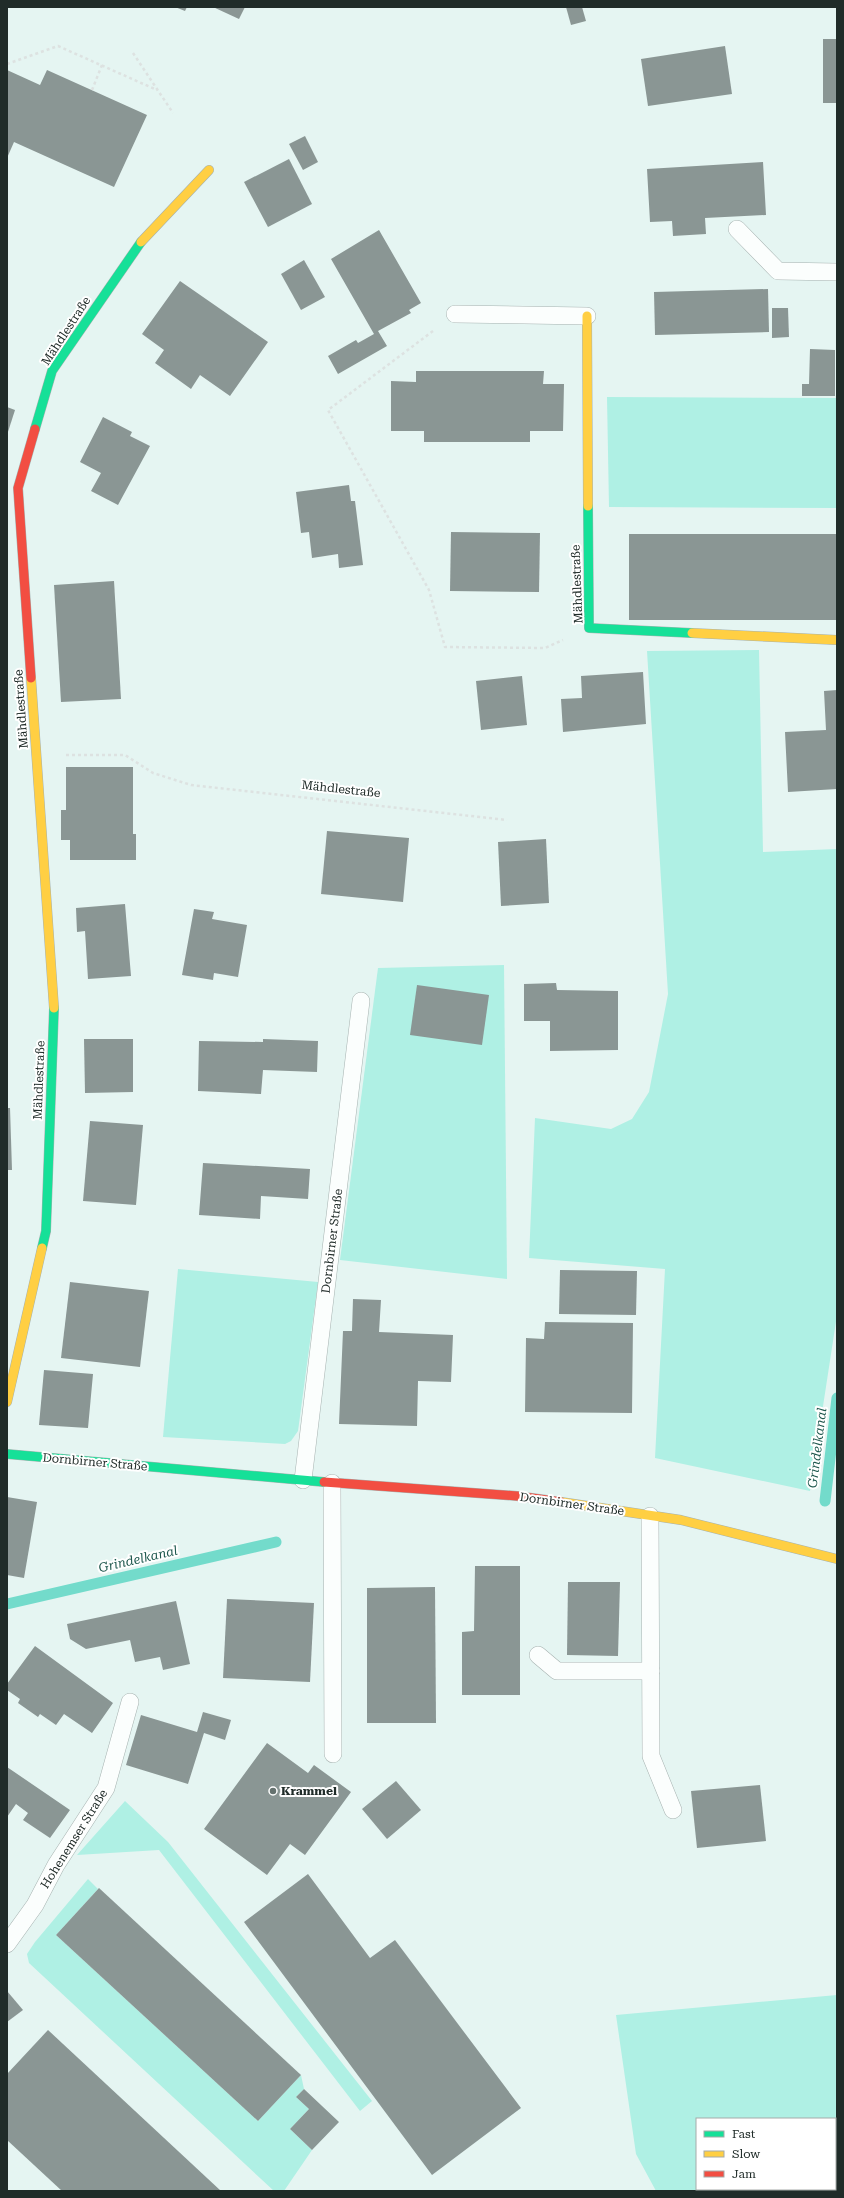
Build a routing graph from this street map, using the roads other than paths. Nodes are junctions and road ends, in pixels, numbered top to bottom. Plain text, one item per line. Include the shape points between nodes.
1 (208, 170) dead end
2 (737, 229) dead end
3 (837, 272) edge
4 (455, 314) road end
5 (587, 316) joint
6 (837, 640) edge
7 (361, 1001) dead end
8 (7, 1402) edge
9 (7, 1454) edge
10 (303, 1480) junction
11 (332, 1483) junction
12 (650, 1516) junction
13 (837, 1559) edge
14 (538, 1655) dead end
15 (651, 1671) junction
16 (130, 1702) dead end
17 (333, 1754) dead end
18 (674, 1810) dead end
19 (7, 1944) edge

1 - 8 street, Mähdlestraße via 143,239 52,371 18,488 54,1007 46,1231
2 - 3 lane via 778,271
4 - 5 lane
5 - 6 street, Mähdlestraße via 589,628
7 - 10 lane, Dornbirner Straße
9 - 10 street, Dornbirner Straße
10 - 11 street, Dornbirner Straße
11 - 12 street, Dornbirner Straße via 517,1496
11 - 17 lane
12 - 13 street, Dornbirner Straße via 681,1520
12 - 15 lane
14 - 15 lane via 557,1671
15 - 18 lane via 651,1756
16 - 19 lane, Hohenemser Straße via 106,1788 56,1865 35,1905

